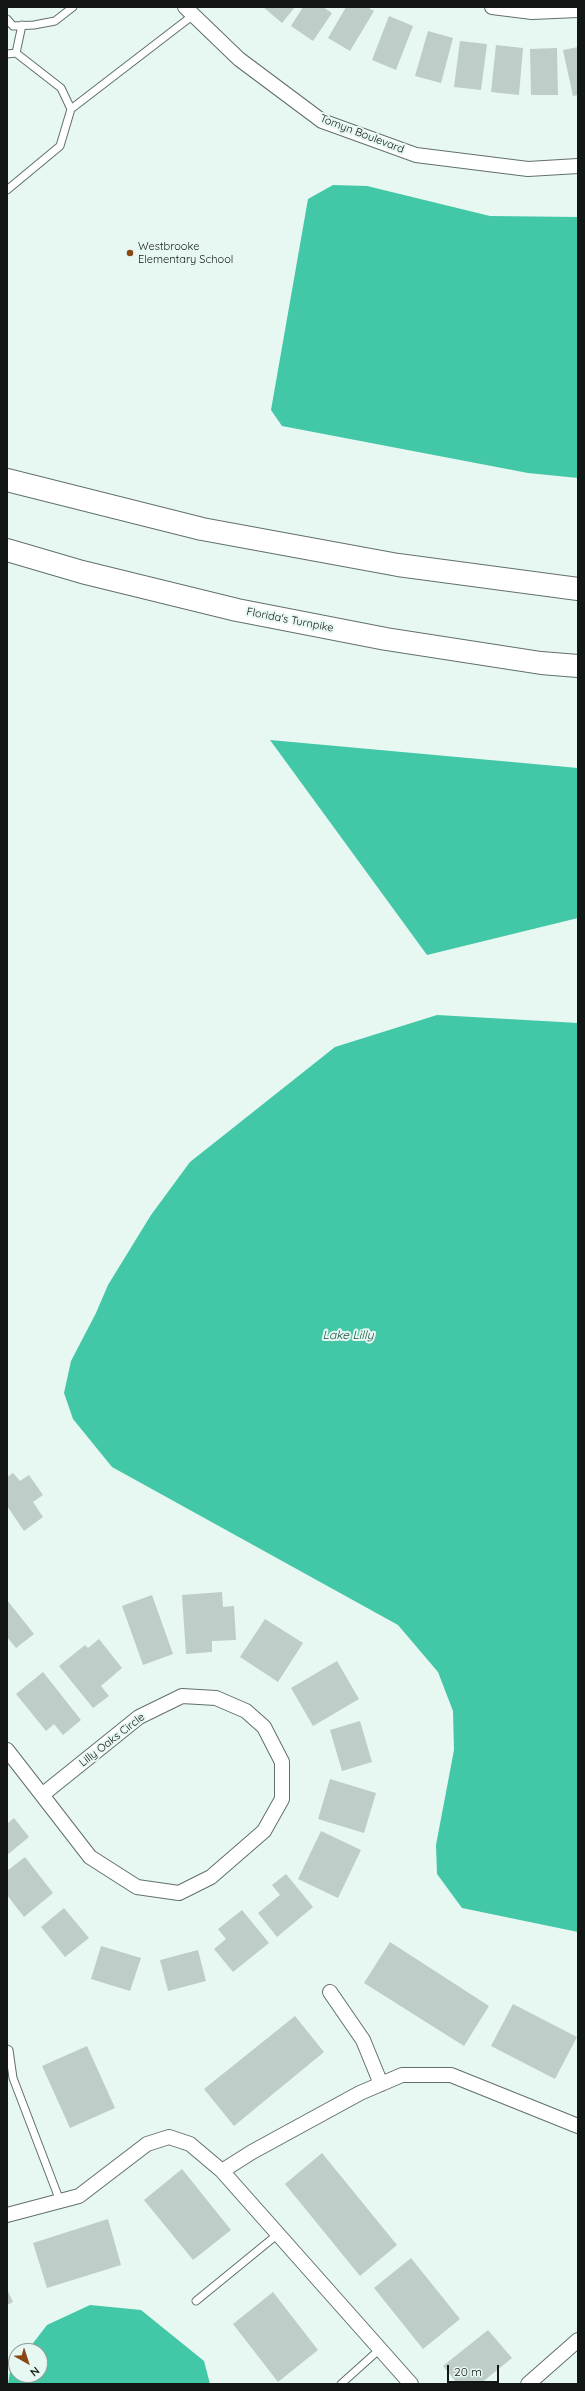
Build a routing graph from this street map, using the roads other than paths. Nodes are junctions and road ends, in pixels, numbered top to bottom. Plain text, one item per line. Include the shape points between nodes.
1 (73, 7) edge
2 (492, 7) edge
3 (578, 10) edge
4 (188, 11) edge
5 (7, 19) edge
6 (22, 25) junction
7 (16, 53) junction
8 (7, 54) edge
9 (71, 109) junction
10 (578, 166) edge
11 (7, 190) edge
12 (7, 480) edge
13 (7, 550) edge
14 (578, 590) edge
15 (578, 666) edge
16 (7, 1750) edge
17 (42, 1795) junction
18 (330, 1992) dead end
19 (7, 2049) edge
20 (381, 2084) junction
21 (578, 2126) edge
22 (222, 2171) junction
23 (60, 2201) junction
24 (7, 2215) edge
25 (278, 2234) junction
26 (196, 2301) dead end
27 (578, 2340) edge
28 (380, 2349) junction
29 (341, 2384) edge
30 (411, 2384) edge
31 (528, 2384) edge

1 - 6 lane via 55,20
2 - 3 street via 532,12
4 - 9 lane
4 - 10 street, Tomyn Boulevard via 239,59 322,121 416,155 528,169
5 - 6 lane via 12,26
6 - 7 lane
7 - 8 lane
7 - 9 lane via 61,88
9 - 11 lane via 60,146
12 - 14 highway via 202,529 398,565
13 - 15 highway, Florida's Turnpike via 82,572 237,610 386,639 541,663
16 - 17 street, Lilly Oaks Circle
17 - 17 street, Lilly Oaks Circle via 90,1857 137,1887 179,1892 211,1877 264,1831 282,1798 282,1762 264,1727 246,1711 216,1698 182,1696 139,1717
18 - 20 street via 364,2040
19 - 23 lane via 13,2078
20 - 21 street via 402,2076 451,2075
20 - 22 street via 252,2152
22 - 23 street via 190,2144 169,2137 147,2144 79,2196
22 - 25 street
23 - 24 street
25 - 26 lane
25 - 28 street
27 - 31 street
28 - 29 lane
28 - 30 street

